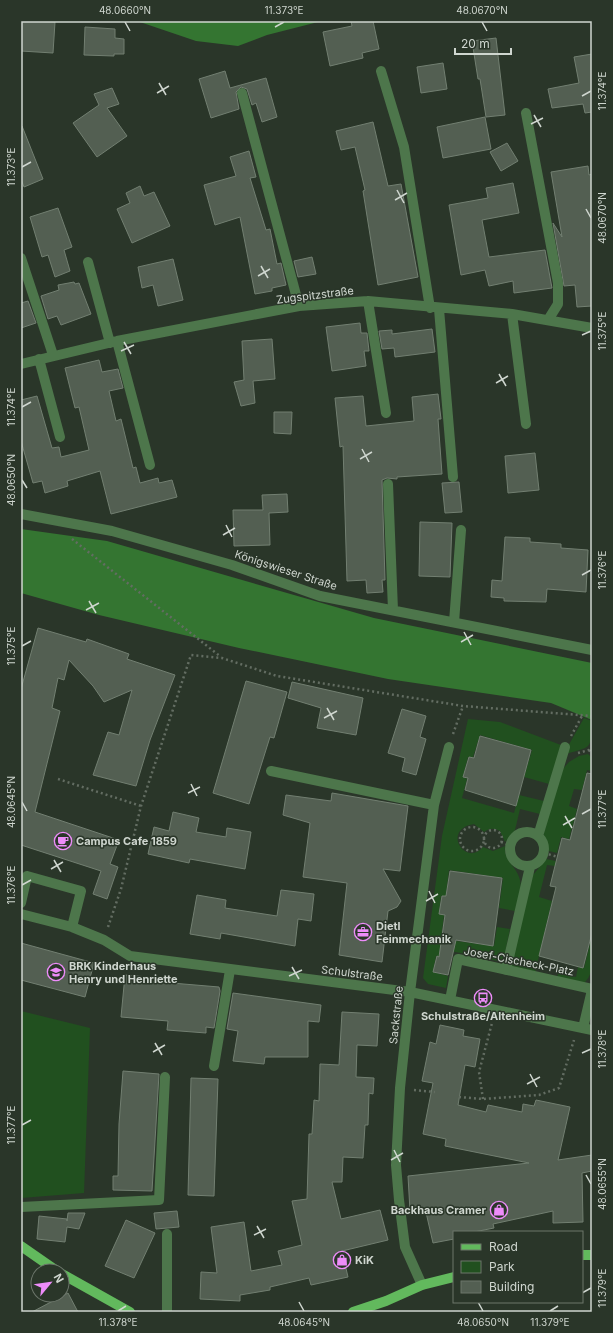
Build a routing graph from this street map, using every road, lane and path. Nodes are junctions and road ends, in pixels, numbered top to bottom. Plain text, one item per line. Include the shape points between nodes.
1 (381, 71) dead end
2 (242, 93) dead end
3 (526, 113) dead end
4 (21, 258) edge
5 (88, 262) dead end
6 (368, 301) junction
7 (299, 306) junction
8 (435, 308) junction
9 (512, 314) junction
10 (548, 320) junction
11 (592, 328) edge
12 (114, 342) junction
13 (53, 355) junction
14 (38, 359) junction
15 (21, 364) edge
16 (386, 413) dead end
17 (526, 424) dead end
18 (60, 437) dead end
19 (150, 465) dead end
20 (452, 477) dead end
21 (388, 484) dead end
22 (21, 514) edge
23 (461, 530) dead end
24 (69, 536) dead end
25 (393, 610) junction
26 (454, 622) junction
27 (592, 650) edge
28 (222, 658) junction
29 (463, 706) junction
30 (582, 716) junction
31 (592, 716) edge
32 (449, 747) joint
33 (564, 747) joint
34 (592, 748) edge
35 (592, 754) edge
36 (271, 771) dead end
37 (58, 779) dead end
38 (434, 805) junction
39 (141, 806) junction
40 (538, 836) junction
41 (484, 838) junction
42 (505, 844) junction
43 (544, 853) junction
44 (558, 857) dead end
45 (530, 866) junction
46 (21, 903) edge
47 (21, 914) edge
48 (72, 927) junction
49 (104, 940) junction
50 (230, 970) junction
51 (506, 970) junction
52 (592, 989) edge
53 (410, 992) junction
54 (450, 1000) junction
55 (496, 1010) junction
56 (584, 1028) edge
57 (214, 1066) dead end
58 (165, 1077) dead end
59 (400, 1088) junction
60 (435, 1092) dead end
61 (459, 1097) dead end
62 (483, 1098) junction
63 (21, 1207) edge
64 (167, 1234) dead end
65 (21, 1246) edge
66 (45, 1263) edge
67 (453, 1277) edge
68 (70, 1279) edge
69 (422, 1285) junction
70 (128, 1312) edge
71 (168, 1312) edge
72 (353, 1312) edge

1 - 8 street via 404,148
2 - 7 street
3 - 10 street via 558,283 558,304
4 - 13 street
5 - 12 street
6 - 7 street, Zugspitzstraße
6 - 8 street, Zugspitzstraße
6 - 16 street
7 - 12 street, Zugspitzstraße
8 - 9 street, Zugspitzstraße
8 - 20 street
9 - 10 street, Zugspitzstraße
9 - 17 street
10 - 11 street, Zugspitzstraße
12 - 13 street, Zugspitzstraße
12 - 19 street
13 - 14 street, Zugspitzstraße
14 - 15 street, Zugspitzstraße
14 - 18 street
21 - 25 street
22 - 25 street, Königswieser Straße via 112,530 232,564 320,596
23 - 26 street
24 - 28 path
25 - 26 street, Königswieser Straße
26 - 27 street, Königswieser Straße
28 - 29 path via 277,676
28 - 39 path via 191,655
29 - 30 path
29 - 32 path
30 - 31 path
30 - 33 path
32 - 38 street, Sackstraße
33 - 40 street
34 - 35 path via 589,750
36 - 38 street
37 - 39 path
38 - 53 street, Sackstraße
39 - 49 path via 121,889
40 - 42 street via 526,832 518,834
40 - 43 street
41 - 41 path via 479,829 469,827 464,830 460,840 466,849 471,850 480,847
41 - 42 path via 487,846 491,848
41 - 42 path via 490,831 495,831
42 - 45 street via 518,865
43 - 44 path
43 - 45 street via 537,864
45 - 51 street
46 - 48 street via 27,876 81,891
47 - 48 street
48 - 49 street
49 - 50 street, Schulstraße via 130,956
50 - 53 street, Schulstraße
50 - 57 street
51 - 52 street, Josef-Cischeck-Platz
51 - 54 street, Josef-Cischeck-Platz via 458,959
52 - 56 street, Josef-Cischeck-Platz
53 - 54 street, Schulstraße
53 - 59 street, Sackstraße
54 - 55 street, Schulstraße
55 - 56 street, Schulstraße
55 - 62 path via 479,1072
56 - 62 path via 559,1088 539,1095
58 - 63 street via 159,1200
59 - 60 path
59 - 69 street, Sackstraße via 396,1165 399,1200 405,1247
61 - 62 path
64 - 71 street
65 - 66 main road
67 - 69 main road
68 - 70 main road
69 - 72 main road

